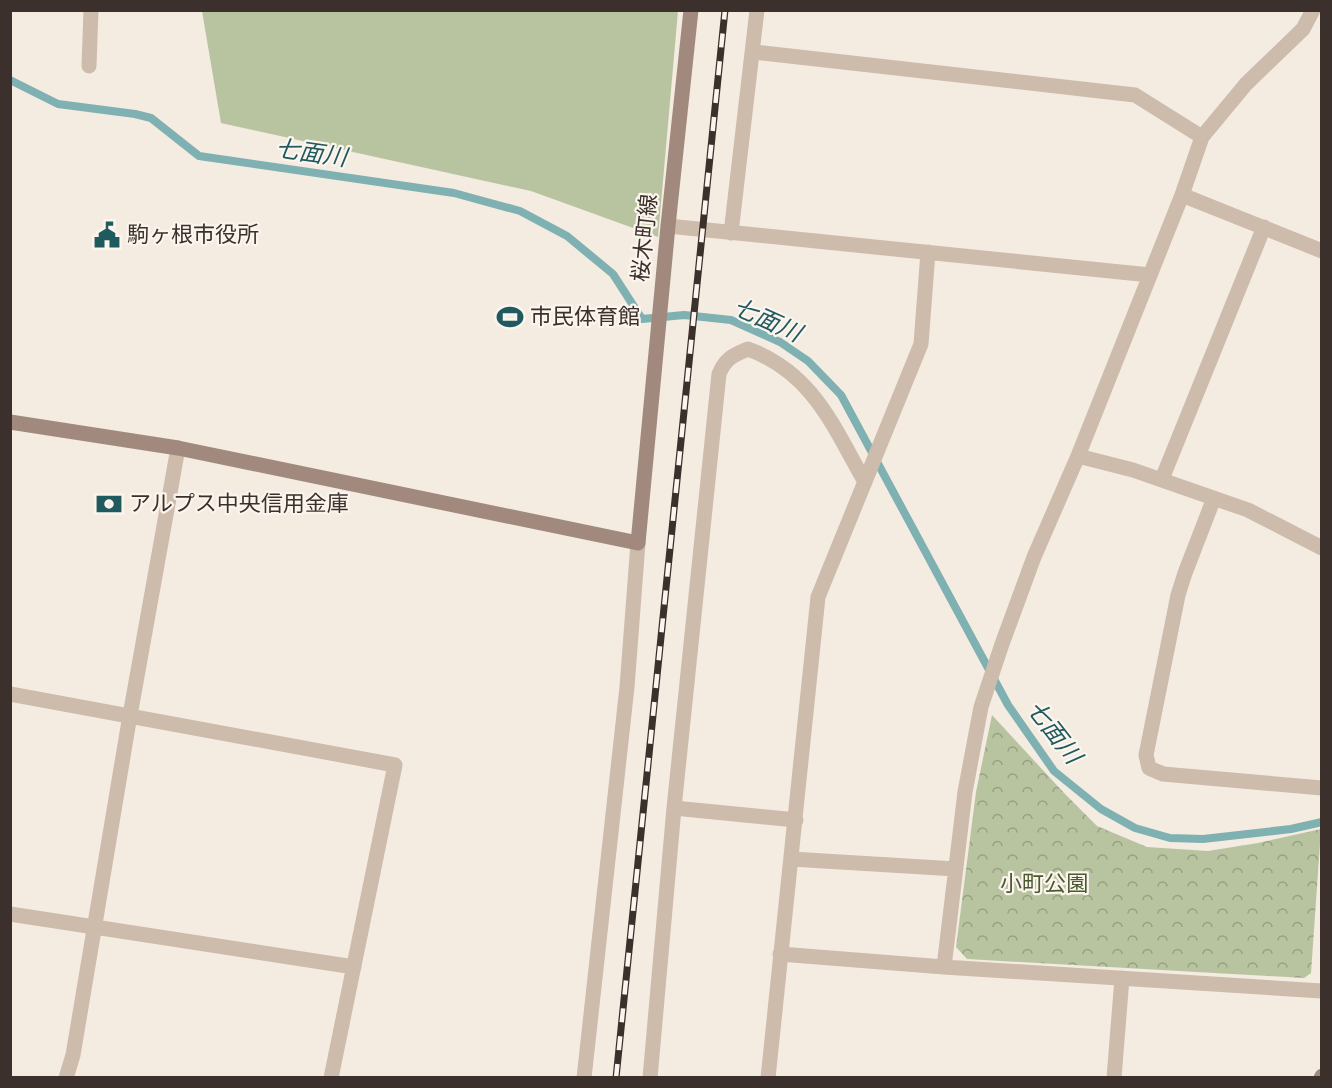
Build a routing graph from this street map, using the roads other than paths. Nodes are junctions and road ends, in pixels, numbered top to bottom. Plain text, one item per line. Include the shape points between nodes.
1 (91, 10) edge
2 (692, 10) edge
3 (757, 10) edge
4 (1313, 10) edge
5 (754, 52) junction
6 (89, 66) dead end
7 (1202, 137) junction
8 (1182, 195) junction
9 (668, 226) junction
10 (1264, 227) junction
11 (731, 233) junction
12 (1322, 251) edge
13 (928, 252) junction
14 (1150, 275) junction
15 (10, 422) edge
16 (178, 448) junction
17 (1078, 456) junction
18 (866, 478) junction
19 (1162, 479) junction
20 (1214, 498) junction
21 (638, 543) junction
22 (1322, 548) edge
23 (10, 694) edge
24 (130, 716) junction
25 (1322, 788) edge
26 (674, 808) junction
27 (796, 820) junction
28 (791, 859) junction
29 (956, 870) junction
30 (10, 914) edge
31 (94, 927) junction
32 (780, 954) junction
33 (354, 967) junction
34 (944, 967) junction
35 (1122, 978) junction
36 (1322, 991) edge
37 (66, 1077) edge
38 (331, 1077) edge
39 (584, 1077) edge
40 (650, 1077) edge
41 (768, 1077) edge
42 (1114, 1077) edge

1 - 6 street
2 - 9 street, 桜木町線
3 - 5 street
4 - 7 street via 1302,29 1246,84
5 - 7 street via 1135,95
5 - 11 street
7 - 8 street
8 - 10 street
8 - 14 street
9 - 11 street
9 - 21 street, 桜木町線
10 - 12 street
10 - 19 street
11 - 13 street
13 - 14 street
13 - 18 street via 921,344
14 - 17 street
15 - 16 street
16 - 21 street
16 - 24 street
17 - 19 street
17 - 29 street via 1034,557 984,698 965,792
18 - 26 street via 819,402 795,375 748,349 724,363 719,374
18 - 27 street via 818,597
19 - 20 street
20 - 22 street via 1248,510
20 - 25 street via 1178,595 1146,755 1149,768 1163,774
21 - 39 street via 627,687
23 - 24 street
24 - 31 street
24 - 33 street via 395,765
26 - 27 street
26 - 40 street
27 - 28 street
28 - 29 street
28 - 32 street
29 - 34 street
30 - 31 street
31 - 33 street
31 - 37 street
32 - 34 street
32 - 41 street
33 - 38 street
34 - 35 street
35 - 36 street
35 - 42 street

